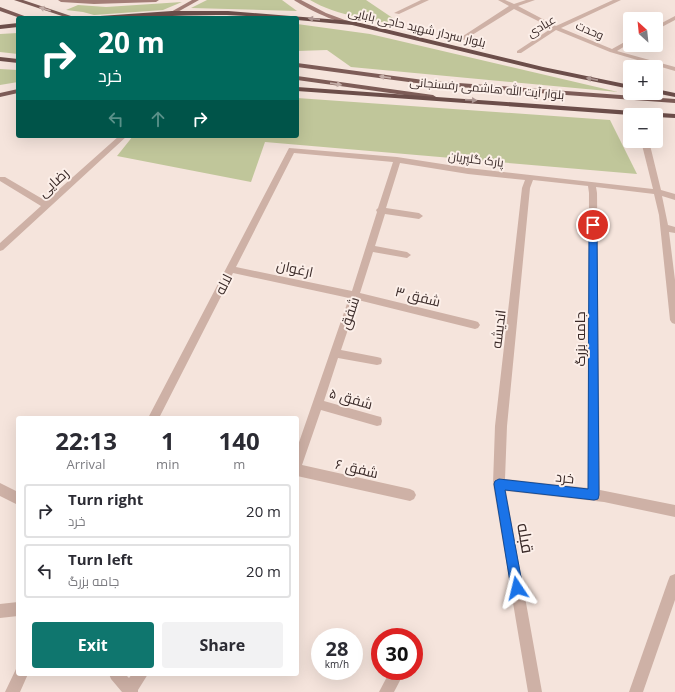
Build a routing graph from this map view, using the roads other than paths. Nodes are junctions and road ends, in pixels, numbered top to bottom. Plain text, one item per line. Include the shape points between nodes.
1 (17, 0) edge
2 (61, 0) edge
3 (156, 0) edge
4 (196, 0) edge
5 (297, 0) edge
6 (426, 0) edge
7 (501, 0) edge
8 (532, 0) edge
9 (618, 0) edge
10 (514, 6) junction
11 (0, 9) edge
12 (172, 13) junction
13 (397, 14) dead end
14 (19, 16) edge
15 (68, 16) edge
16 (129, 16) edge
17 (280, 16) edge
18 (299, 18) edge
19 (675, 18) edge
20 (350, 23) junction
21 (663, 24) edge
22 (16, 25) edge
23 (0, 27) edge
24 (556, 28) junction
25 (462, 39) dead end
26 (623, 45) edge
27 (612, 51) junction
28 (519, 52) dead end
29 (0, 59) edge
30 (16, 60) edge
31 (299, 65) edge
32 (675, 69) edge
33 (299, 78) edge
34 (623, 85) edge
35 (299, 89) edge
36 (16, 91) edge
37 (663, 92) edge
38 (0, 94) edge
39 (675, 95) edge
40 (433, 97) junction
41 (675, 101) edge
42 (675, 116) edge
43 (121, 138) edge
44 (646, 148) edge
45 (292, 150) joint
46 (397, 160) junction
47 (530, 177) junction
48 (2, 179) dead end
49 (591, 184) junction
50 (658, 192) junction
51 (675, 197) edge
52 (47, 205) junction
53 (380, 210) junction
54 (419, 216) dead end
55 (664, 227) junction
56 (675, 230) edge
57 (1, 246) edge
58 (369, 248) junction
59 (407, 256) dead end
60 (231, 269) junction
61 (355, 295) junction
62 (675, 320) edge
63 (475, 325) dead end
64 (335, 353) junction
65 (377, 361) dead end
66 (317, 404) junction
67 (155, 416) edge
68 (377, 421) dead end
69 (299, 458) edge
70 (299, 470) edge
71 (499, 484) junction
72 (0, 489) edge
73 (410, 495) dead end
74 (594, 495) junction
75 (16, 498) edge
76 (675, 511) edge
77 (675, 581) edge
78 (16, 609) edge
79 (0, 611) edge
80 (20, 676) edge
81 (118, 676) edge
82 (140, 676) edge
83 (393, 680) edge
84 (130, 691) edge
85 (12, 692) edge
86 (386, 692) edge
87 (535, 692) edge
88 (636, 692) edge

15 -> 1 main road
2 - 3 main road
4 - 12 main road
5 - 20 main road via 324,14
6 - 13 street
7 - 10 street, وحدت
8 - 10 street
9 - 24 street, عبادی
10 - 24 street, وحدت
10 - 25 street
11 - 14 main road
12 - 16 highway, بلوار سردار شهید حاجی بابایی
17 -> 12 highway, بلوار سردار شهید حاجی بابایی
20 -> 18 highway, بلوار سردار شهید حاجی بابایی
19 - 21 street
34 -> 20 highway, بلوار سردار شهید حاجی بابایی via 543,69
22 - 23 highway
24 - 27 street, وحدت
24 - 28 street, عبادی
26 - 27 street
27 - 32 street, وحدت
29 - 30 highway
41 -> 31 main road, بلوار آیت الله هاشمی رفسنجانی via 431,83
33 -> 40 main road, بلوار آیت الله هاشمی رفسنجانی
35 - 40 highway
36 - 38 main road
37 - 39 highway
40 -> 42 highway, بلوار آیت الله هاشمی رفسنجانی
43 - 52 street, رضایی
44 - 50 street
45 - 46 street, پارک گلپریان
45 - 60 street, لاله
46 - 47 street, پارک گلپریان
46 - 53 street, شفق
47 - 49 street, پارک گلپریان
47 - 71 street, اندیشه via 526,188 501,426
48 - 52 street
49 - 50 street, پارک گلپریان
49 - 74 street, جامه بزرگ
50 - 51 street, پارک گلپریان
50 - 55 street
52 - 57 street, رضایی
53 - 54 street
53 - 58 street, شفق
55 - 56 street
55 - 62 street
58 - 59 street
58 - 61 street, شفق
60 - 61 street, ارغوان
60 - 67 street, لاله
61 - 63 street, شفق ۳
61 - 64 street, شفق
64 - 65 street
64 - 66 street, شفق
66 - 68 street, شفق ۵
66 - 69 street, شفق
70 - 73 street, شفق ۶
71 - 74 street, خرد
71 - 87 street, قبله
72 - 75 street
74 - 76 street, خرد
77 - 88 street
78 - 79 street
80 - 85 street
81 - 84 street
82 - 84 street
83 - 86 street

